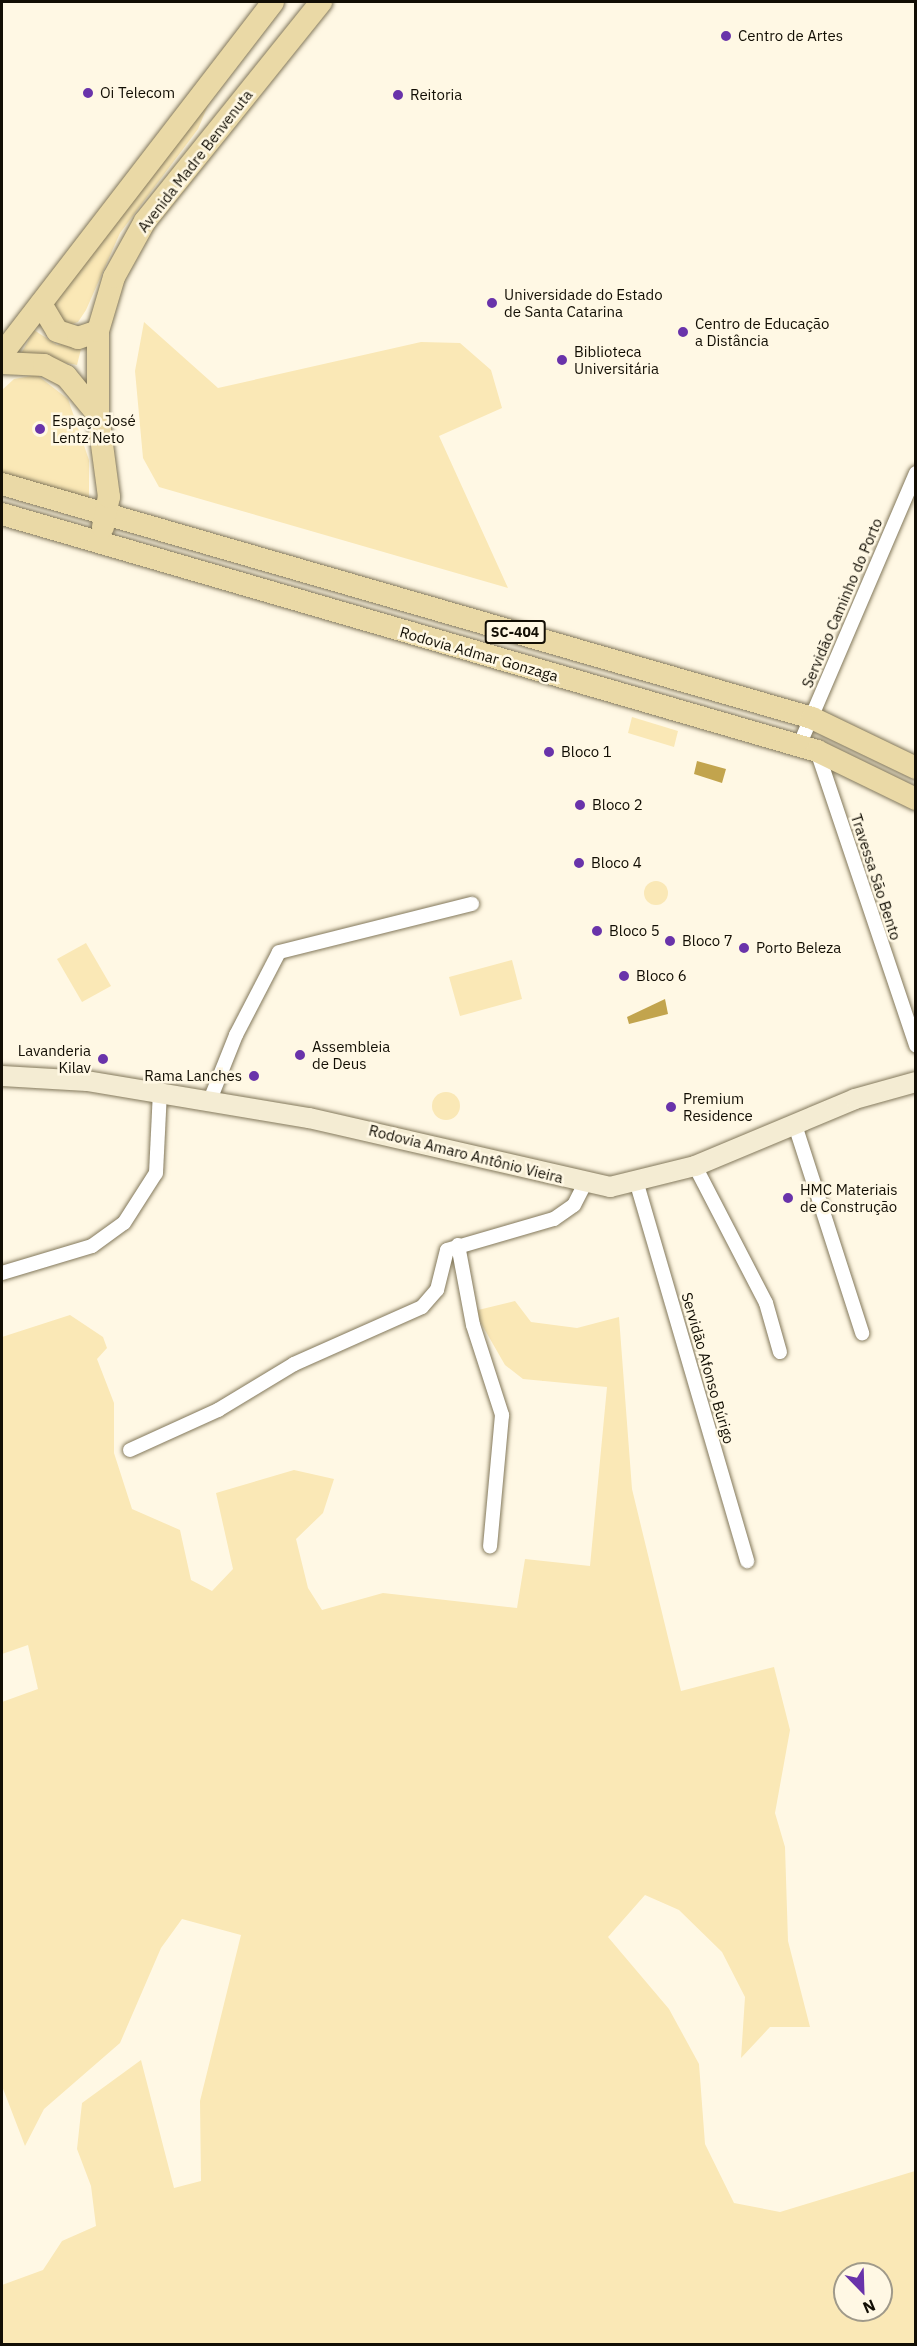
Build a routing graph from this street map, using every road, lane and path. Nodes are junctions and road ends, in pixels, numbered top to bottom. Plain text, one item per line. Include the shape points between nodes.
1 (273, 2) edge
2 (321, 2) edge
3 (308, 11) edge
4 (41, 304) junction
5 (98, 331) junction
6 (2, 354) edge
7 (2, 363) edge
8 (98, 415) junction
9 (915, 473) edge
10 (2, 484) edge
11 (2, 514) edge
12 (106, 514) junction
13 (99, 542) junction
14 (812, 718) junction
15 (808, 748) junction
16 (915, 768) edge
17 (915, 799) edge
18 (472, 904) dead end
19 (915, 1046) edge
20 (2, 1077) edge
21 (915, 1082) edge
22 (160, 1092) junction
23 (210, 1100) junction
24 (795, 1125) junction
25 (695, 1166) junction
26 (585, 1183) junction
27 (638, 1184) junction
28 (458, 1245) junction
29 (2, 1273) edge
30 (862, 1333) dead end
31 (780, 1353) dead end
32 (130, 1450) dead end
33 (489, 1546) dead end
34 (747, 1561) dead end

1 - 4 main road
2 - 3 main road, Avenida Madre Benvenuta
3 - 5 main road, Avenida Madre Benvenuta via 145,221 114,277
4 - 5 main road via 57,331 78,338
4 - 6 main road
5 - 8 main road, Avenida Madre Benvenuta
7 - 8 main road via 44,365 66,376
8 - 12 main road, Avenida Madre Benvenuta via 107,472
9 - 14 street, Servidão Caminho do Porto
10 - 12 main road, Rodovia Admar Gonzaga / SC-404
11 - 13 main road, Rodovia Admar Gonzaga / SC-404
12 - 13 main road, Avenida Madre Benvenuta
12 - 14 main road, Rodovia Admar Gonzaga / SC-404
13 - 15 main road, Rodovia Admar Gonzaga / SC-404
14 - 15 street, Servidão Caminho do Porto
14 - 16 main road, Rodovia Admar Gonzaga / SC-404
15 - 17 main road, Rodovia Admar Gonzaga / SC-404
15 - 19 street, Travessa São Bento
18 - 23 street via 279,952 236,1035
20 - 22 main road, Rodovia Amaro Antônio Vieira
21 - 24 main road, Rodovia Amaro Antônio Vieira
22 - 23 main road, Rodovia Amaro Antônio Vieira
22 - 29 street via 156,1173 124,1223 92,1246
23 - 26 main road, Rodovia Amaro Antônio Vieira via 403,1137
24 - 25 main road, Rodovia Amaro Antônio Vieira
24 - 30 street
25 - 27 main road, Rodovia Amaro Antônio Vieira
25 - 31 street via 766,1302
26 - 27 main road, Rodovia Amaro Antônio Vieira
26 - 28 street via 574,1205 554,1219
27 - 34 street, Servidão Afonso Búrigo
28 - 32 street via 441,1259 436,1290 422,1307 294,1364 201,1419
28 - 33 street via 473,1324 502,1415

